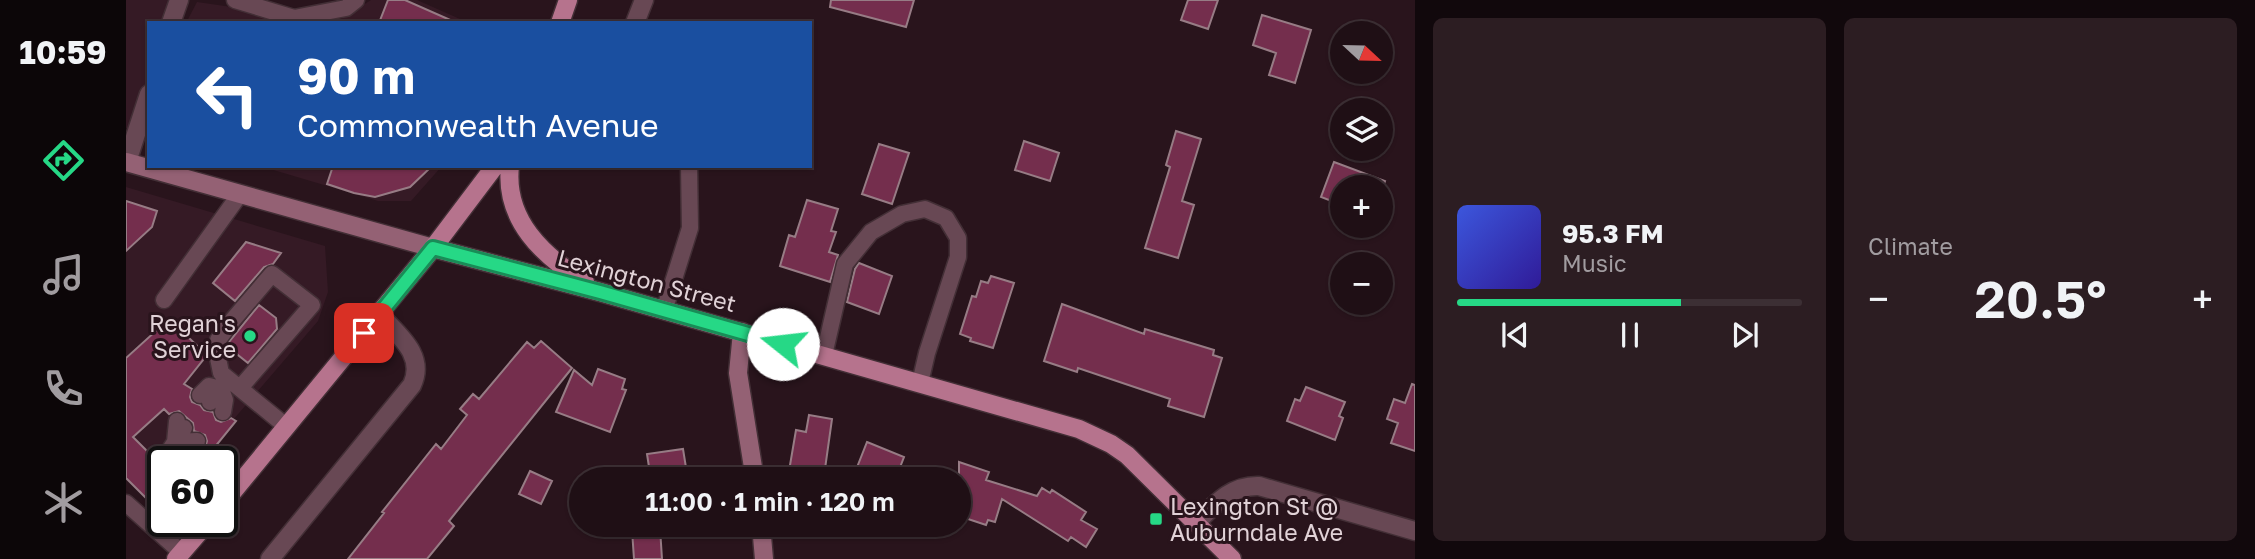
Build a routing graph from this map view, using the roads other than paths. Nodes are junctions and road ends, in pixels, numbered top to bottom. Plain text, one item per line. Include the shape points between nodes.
1 (179, 0) edge
2 (235, 0) edge
3 (356, 0) edge
4 (643, 0) edge
5 (563, 2) edge
6 (172, 21) edge
7 (560, 21) edge
8 (636, 21) edge
9 (147, 100) edge
10 (127, 162) edge
11 (147, 168) edge
12 (148, 168) edge
13 (493, 168) edge
14 (510, 168) edge
15 (689, 168) edge
16 (240, 194) junction
17 (433, 248) junction
18 (600, 292) junction
19 (164, 300) dead end
20 (664, 310) junction
21 (379, 314) junction
22 (742, 332) junction
23 (824, 355) junction
24 (920, 383) junction
25 (230, 386) junction
26 (287, 427) junction
27 (197, 441) dead end
28 (172, 446) edge
29 (753, 467) edge
30 (238, 485) edge
31 (126, 503) edge
32 (1196, 523) junction
33 (1415, 531) edge
34 (195, 537) edge
35 (762, 537) edge
36 (179, 556) edge
37 (270, 559) edge
38 (764, 559) edge
39 (1232, 559) edge

1 - 6 street
2 - 3 lane via 293,18 346,8
4 - 8 street
5 - 7 main road
9 - 10 street
10 - 11 main road, Lexington Street
12 - 16 main road, Lexington Street
13 - 17 main road
14 - 18 main road via 512,198 527,233 553,260
15 - 20 lane via 690,228
16 - 17 main road, Lexington Street
16 - 19 lane
17 - 18 main road, Lexington Street
17 - 21 main road
18 - 20 main road, Lexington Street
20 - 22 main road, Lexington Street
21 - 26 main road
21 - 37 street via 414,353 417,370 412,385
22 - 23 main road, Lexington Street
22 - 29 main road via 738,373
23 - 24 main road, Lexington Street
23 - 24 lane via 845,264 871,232 902,214 925,209 946,218 958,238 958,257
24 - 32 main road, Lexington Street via 1061,423 1111,444
25 - 25 lane via 209,386 211,403 225,400
25 - 25 lane via 221,373 219,340 272,274 312,305
25 - 26 lane
26 - 30 main road
27 - 28 lane via 179,430
31 - 36 lane
32 - 33 street via 1228,494 1259,486
32 - 39 main road, Lexington Street
34 - 36 main road
35 - 38 main road

